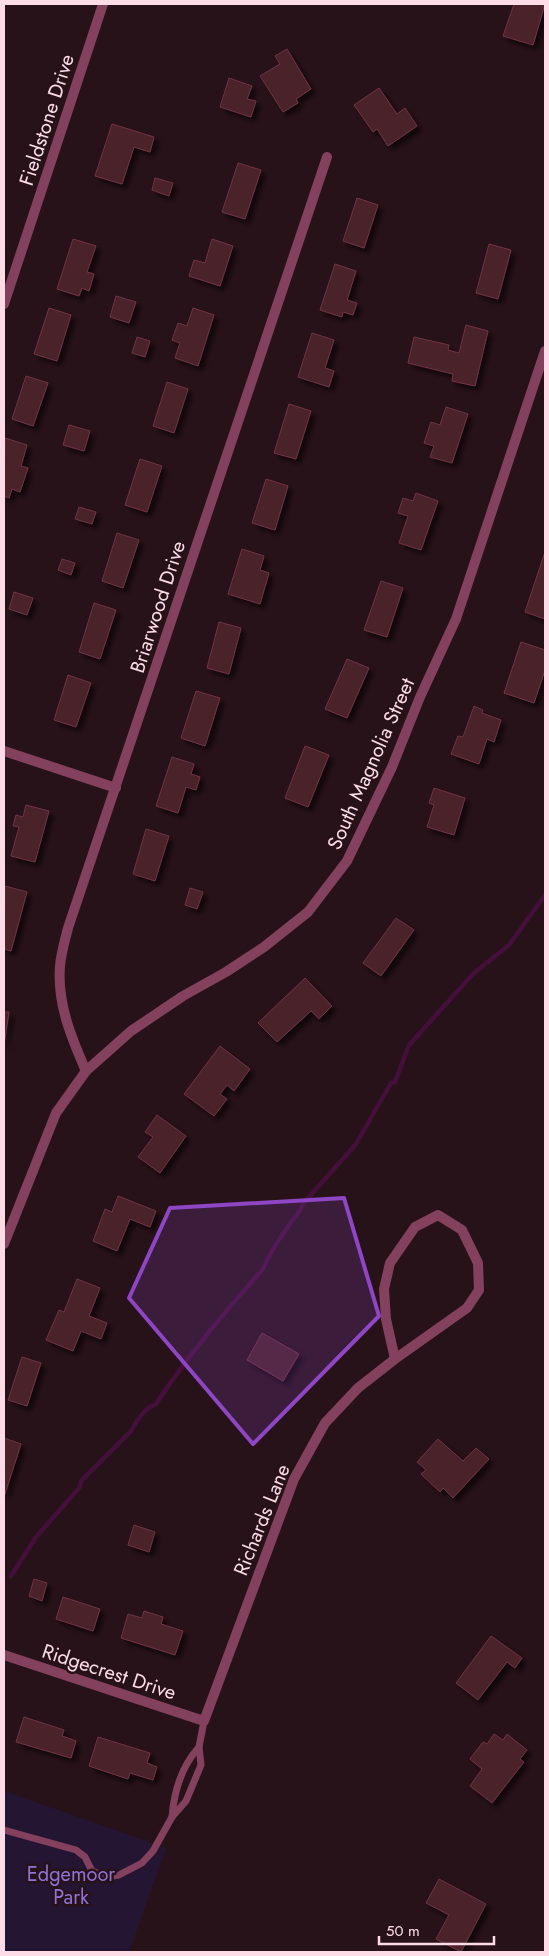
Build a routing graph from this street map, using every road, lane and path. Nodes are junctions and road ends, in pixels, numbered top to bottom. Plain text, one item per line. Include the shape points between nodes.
1 (104, 4) edge
2 (327, 157) dead end
3 (4, 304) edge
4 (545, 351) edge
5 (4, 751) edge
6 (116, 788) junction
7 (86, 1070) junction
8 (4, 1244) edge
9 (395, 1359) junction
10 (4, 1655) edge
11 (204, 1721) junction
12 (199, 1747) junction
13 (172, 1817) junction
14 (4, 1830) edge

1 - 3 street, Fieldstone Drive
2 - 6 street, Briarwood Drive
4 - 7 street, South Magnolia Street via 456,619 347,861 308,912 248,957 130,1031
5 - 6 street
6 - 7 street, Briarwood Drive via 68,928 60,966 62,1004
7 - 8 street, South Magnolia Street via 56,1113
9 - 9 street, Richards Lane via 386,1319 384,1289 390,1262 415,1227 438,1215 462,1230 478,1263 479,1290 467,1308
9 - 11 street, Richards Lane via 358,1388 325,1423 294,1479
10 - 11 street, Ridgecrest Drive
11 - 12 lane
12 - 13 lane via 188,1760 174,1794
12 - 13 lane via 201,1765 186,1801
13 - 14 lane via 153,1851 142,1863 119,1875 107,1877 92,1871 85,1857 76,1850

